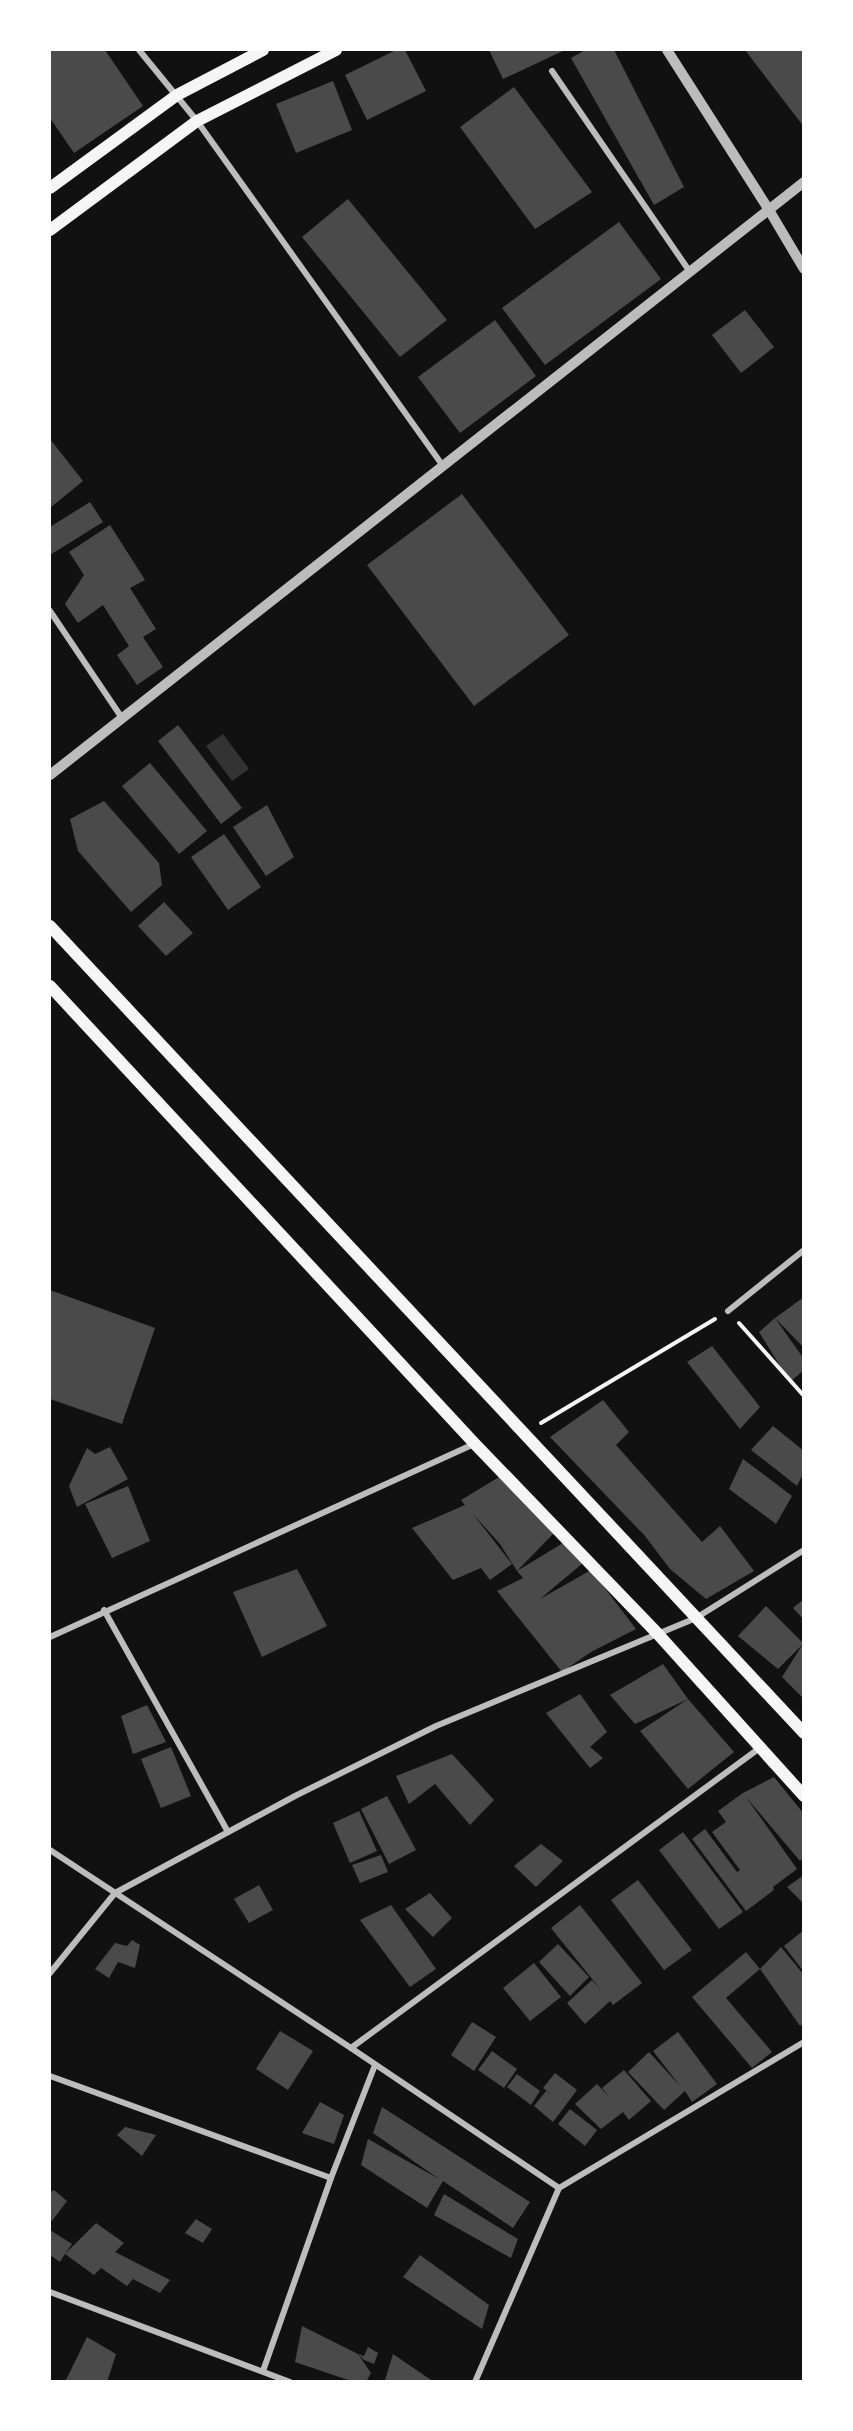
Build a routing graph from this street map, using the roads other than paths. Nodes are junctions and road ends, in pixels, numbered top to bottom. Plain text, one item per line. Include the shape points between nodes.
1 (139, 50) edge
2 (263, 50) edge
3 (336, 50) edge
4 (667, 50) edge
5 (552, 71) dead end
6 (177, 95) junction
7 (197, 121) junction
8 (804, 182) edge
9 (50, 188) edge
10 (769, 210) junction
11 (50, 230) edge
12 (804, 268) edge
13 (690, 272) junction
14 (443, 466) junction
15 (50, 611) edge
16 (122, 718) junction
17 (50, 775) edge
18 (50, 926) edge
19 (50, 987) edge
20 (804, 1250) edge
21 (728, 1311) road end
22 (475, 1444) junction
23 (804, 1550) edge
24 (104, 1610) junction
25 (696, 1618) junction
26 (657, 1633) junction
27 (50, 1637) edge
28 (802, 1728) edge
29 (762, 1747) junction
30 (804, 1796) edge
31 (228, 1833) junction
32 (50, 1850) edge
33 (115, 1893) junction
34 (50, 1973) edge
35 (804, 2042) edge
36 (351, 2048) junction
37 (375, 2065) junction
38 (50, 2076) edge
39 (331, 2178) junction
40 (559, 2188) junction
41 (50, 2292) edge
42 (262, 2371) junction
43 (290, 2382) edge
44 (475, 2382) edge

1 - 6 street
2 - 6 main road
3 - 7 main road
4 - 10 street
5 - 13 street
6 - 7 street
6 - 9 main road
7 - 11 main road
7 - 14 street
8 - 10 street
10 - 12 street
10 - 13 street
13 - 14 street
14 - 16 street
15 - 16 street
16 - 17 street
18 - 25 main road
19 - 22 main road
20 - 21 street
22 - 24 street
22 - 26 main road
23 - 25 street
24 - 27 street
24 - 31 street
25 - 26 street
25 - 28 main road
26 - 29 main road
26 - 31 street via 436,1726
29 - 30 main road
29 - 36 street
31 - 33 street
32 - 33 street
33 - 34 street
33 - 36 street
35 - 40 street
36 - 37 street
37 - 39 street
37 - 40 street
38 - 39 street
39 - 42 street
40 - 44 street
41 - 42 street
42 - 43 street

